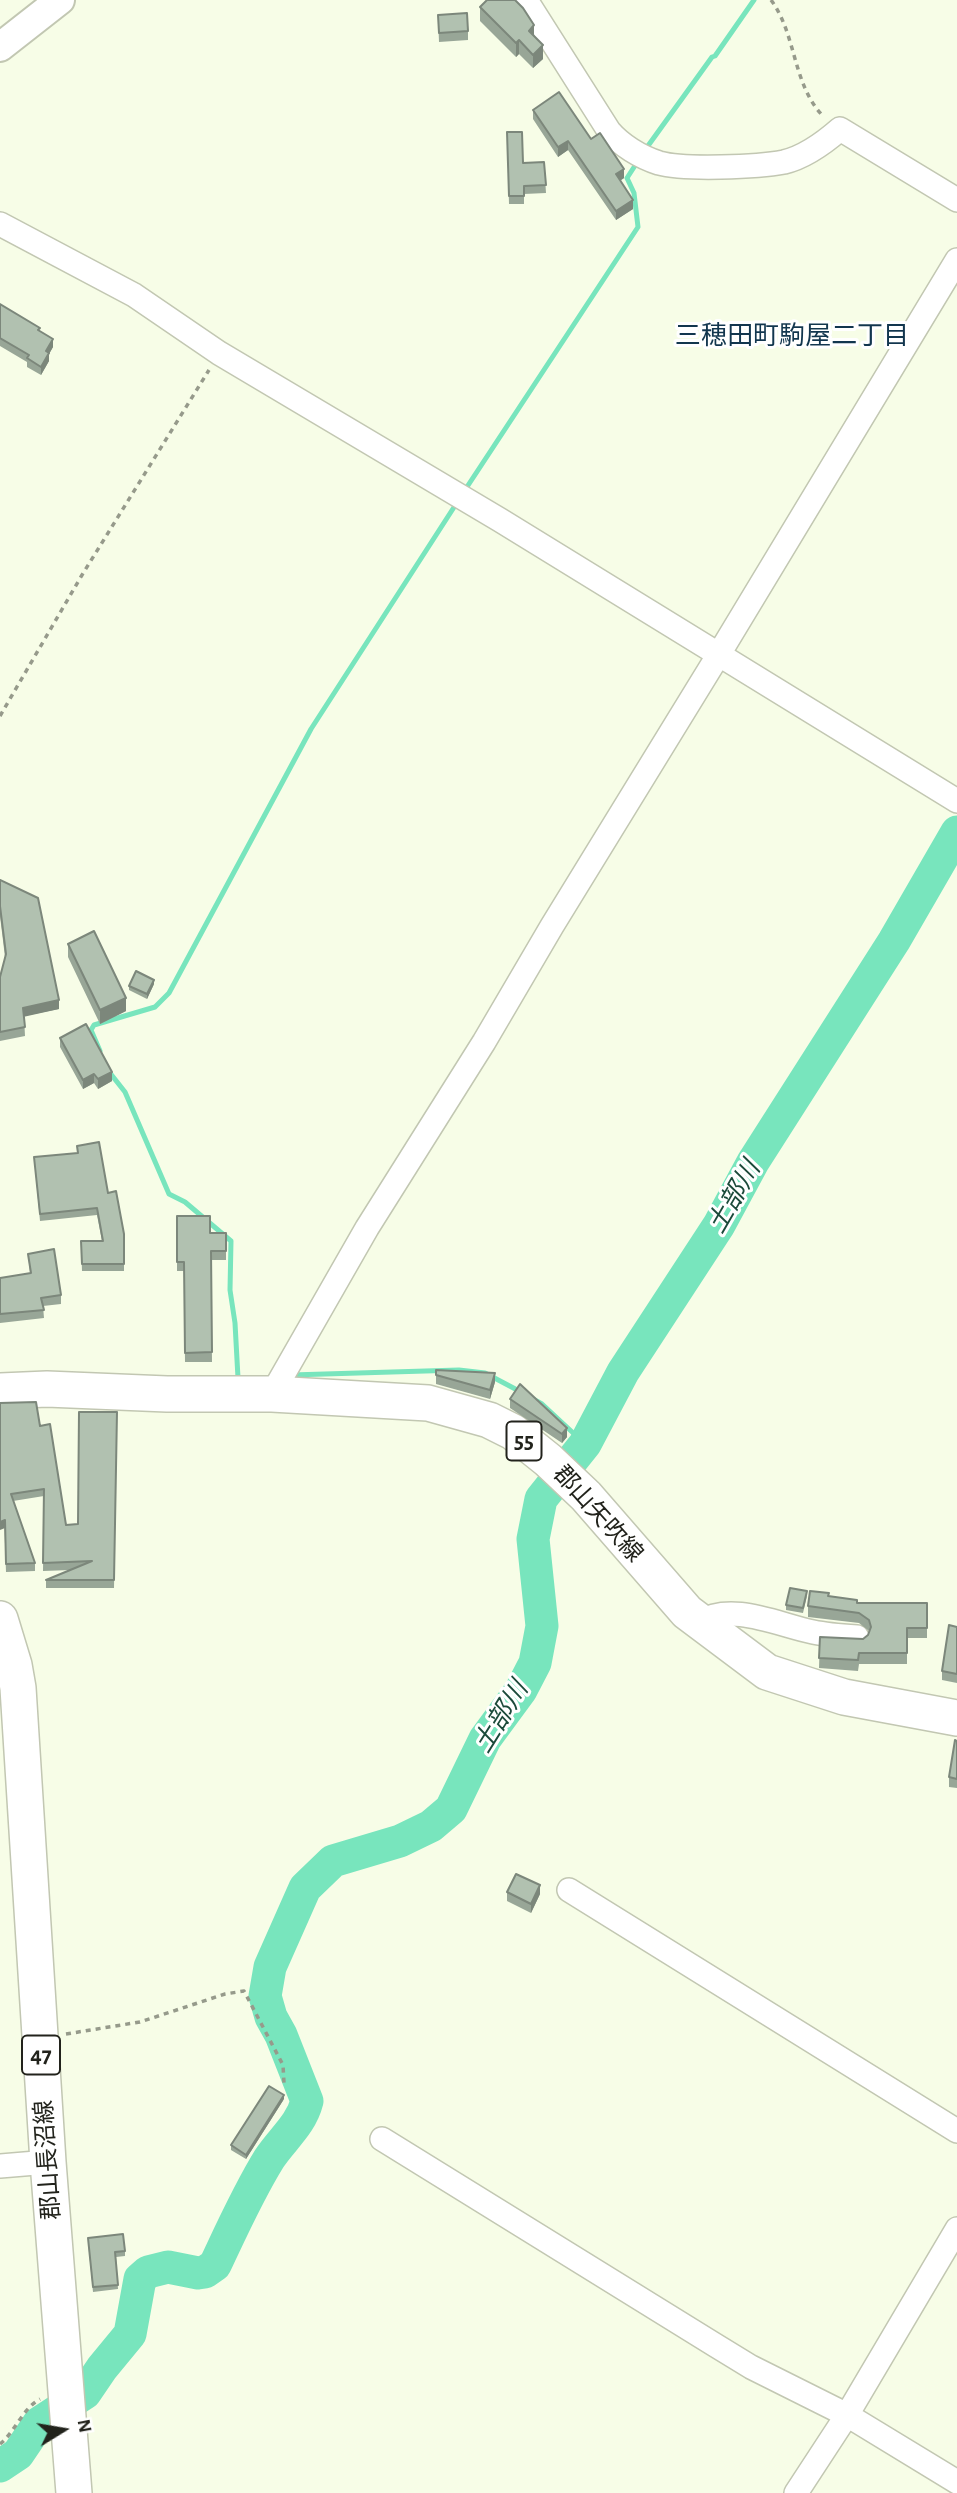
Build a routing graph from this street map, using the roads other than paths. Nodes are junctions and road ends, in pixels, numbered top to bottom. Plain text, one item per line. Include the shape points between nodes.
1 (61, 0) edge
2 (526, 0) edge
3 (0, 47) edge
4 (957, 200) edge
5 (0, 224) edge
6 (957, 260) edge
7 (719, 654) junction
8 (957, 801) edge
9 (0, 1391) edge
10 (272, 1394) junction
11 (0, 1619) edge
12 (699, 1622) junction
13 (857, 1637) edge
14 (957, 1718) edge
15 (569, 1890) dead end
16 (957, 2131) edge
17 (382, 2139) dead end
18 (48, 2162) junction
19 (0, 2166) edge
20 (957, 2229) edge
21 (847, 2415) junction
22 (957, 2482) edge
23 (74, 2493) edge
24 (796, 2493) edge

1 - 3 street
2 - 4 street via 609,131 620,144 659,163 744,166 785,162 818,147 840,129
5 - 7 street via 134,295 219,353
6 - 7 street
7 - 8 street
7 - 10 street via 367,1228
9 - 10 main road, 郡山矢吹線 / 55
10 - 12 main road, 郡山矢吹線 / 55 via 428,1402 513,1432 586,1496
11 - 18 main road, 郡山長沼線 / 47 via 18,1688
12 - 13 street via 708,1616 746,1615 816,1633
12 - 14 main road, 郡山矢吹線 / 55 via 767,1672 844,1697
15 - 16 street
17 - 21 street via 727,2353
18 - 19 street
18 - 23 main road, 郡山長沼線 / 47
20 - 21 street
21 - 22 street
21 - 24 street

